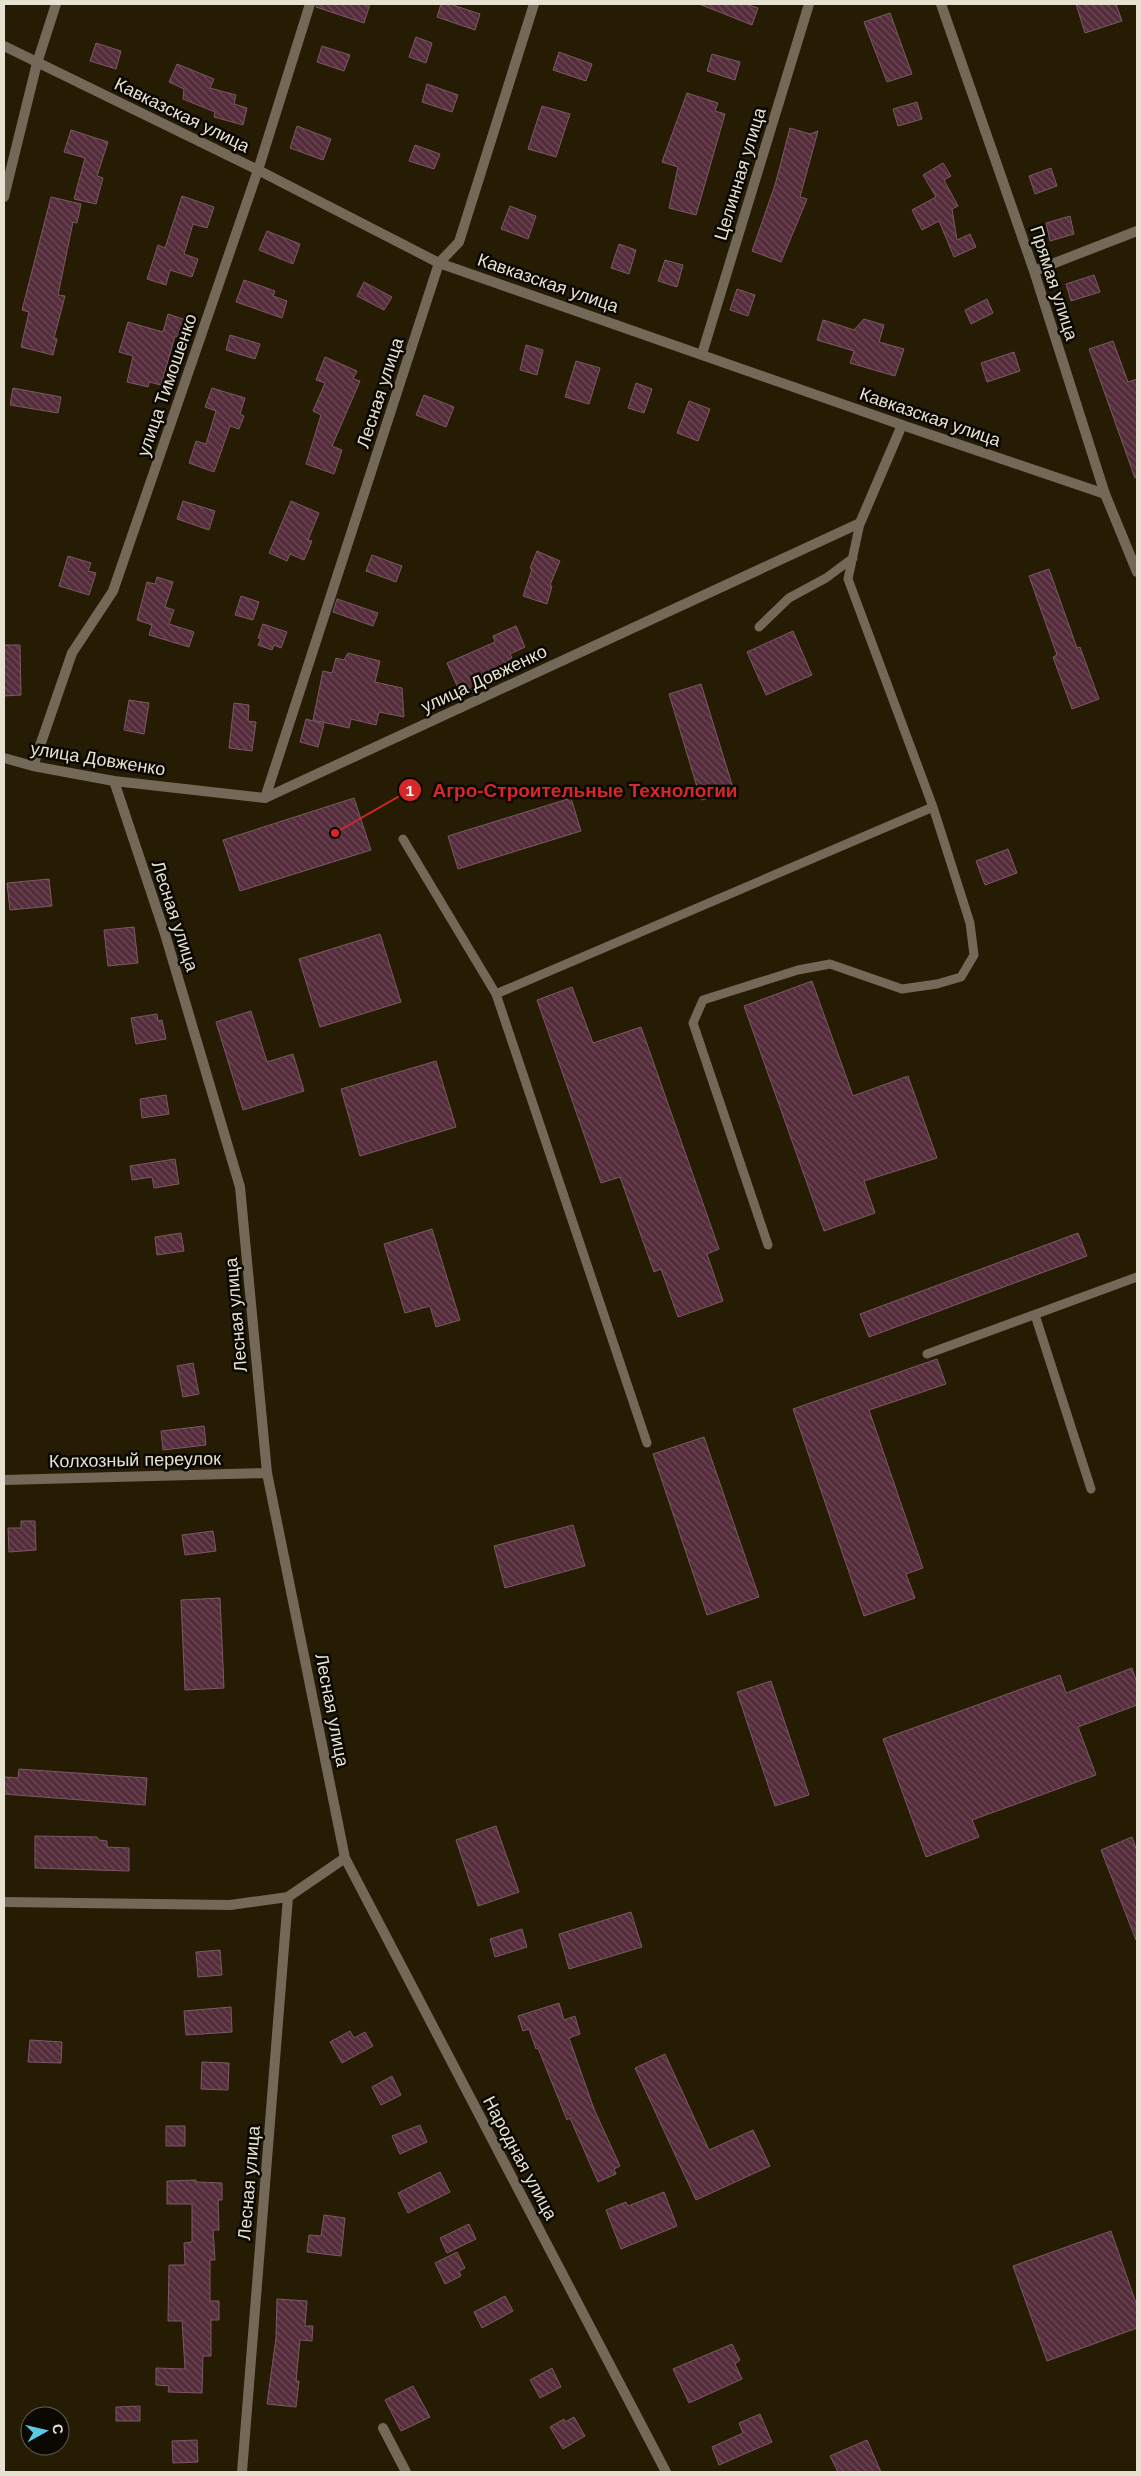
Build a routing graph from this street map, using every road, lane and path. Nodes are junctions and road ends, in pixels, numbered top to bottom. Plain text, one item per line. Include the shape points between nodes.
1 (56, 4) edge
2 (310, 4) edge
3 (534, 4) edge
4 (809, 4) edge
5 (941, 4) edge
6 (4, 46) edge
7 (37, 64) junction
8 (258, 170) junction
9 (4, 197) edge
10 (1137, 231) edge
11 (439, 263) junction
12 (1034, 271) junction
13 (702, 354) junction
14 (902, 425) junction
15 (1105, 494) junction
16 (860, 523) junction
17 (1135, 556) edge
18 (853, 558) junction
19 (1137, 572) edge
20 (759, 627) dead end
21 (4, 758) edge
22 (33, 766) junction
23 (114, 781) junction
24 (265, 798) junction
25 (933, 807) junction
26 (403, 839) dead end
27 (496, 994) junction
28 (768, 1245) dead end
29 (1137, 1277) edge
30 (1035, 1315) junction
31 (927, 1354) dead end
32 (647, 1443) dead end
33 (267, 1473) junction
34 (4, 1480) edge
35 (1091, 1489) dead end
36 (345, 1858) junction
37 (288, 1897) junction
38 (4, 1902) edge
39 (383, 2428) dead end
40 (242, 2472) edge
41 (406, 2472) edge
42 (666, 2472) edge

1 - 7 street
2 - 8 street, улица Тимошенко
3 - 11 street, Лесная улица via 460,242
4 - 13 street, Целинная улица
5 - 12 street, Прямая улица
6 - 7 street, Кавказская улица
7 - 8 street, Кавказская улица
7 - 9 street
8 - 11 street, Кавказская улица
8 - 22 street, улица Тимошенко via 113,591 72,653
10 - 12 street
11 - 13 street, Кавказская улица
11 - 24 street, Лесная улица
12 - 15 street, Прямая улица
13 - 14 street, Кавказская улица
14 - 15 street, Кавказская улица
14 - 16 street
15 - 17 street, Прямая улица
16 - 18 lane
16 - 24 street, улица Довженко
17 - 19 street, Прямая улица
18 - 20 lane via 826,578 789,598
18 - 25 lane via 848,579
21 - 22 street, улица Довженко
22 - 23 street, улица Довженко
23 - 24 street, улица Довженко
23 - 33 street, Лесная улица via 165,934 240,1187
25 - 27 lane
25 - 28 lane via 970,923 974,955 961,977 902,989 830,964 798,970 703,1000 693,1022
26 - 27 lane
27 - 32 lane
29 - 30 lane
30 - 31 lane
30 - 35 lane
33 - 34 street, Колхозный переулок
33 - 36 street, Лесная улица
36 - 37 street
36 - 42 street, Народная улица
37 - 38 street via 230,1905
37 - 40 street, Лесная улица
39 - 41 street

